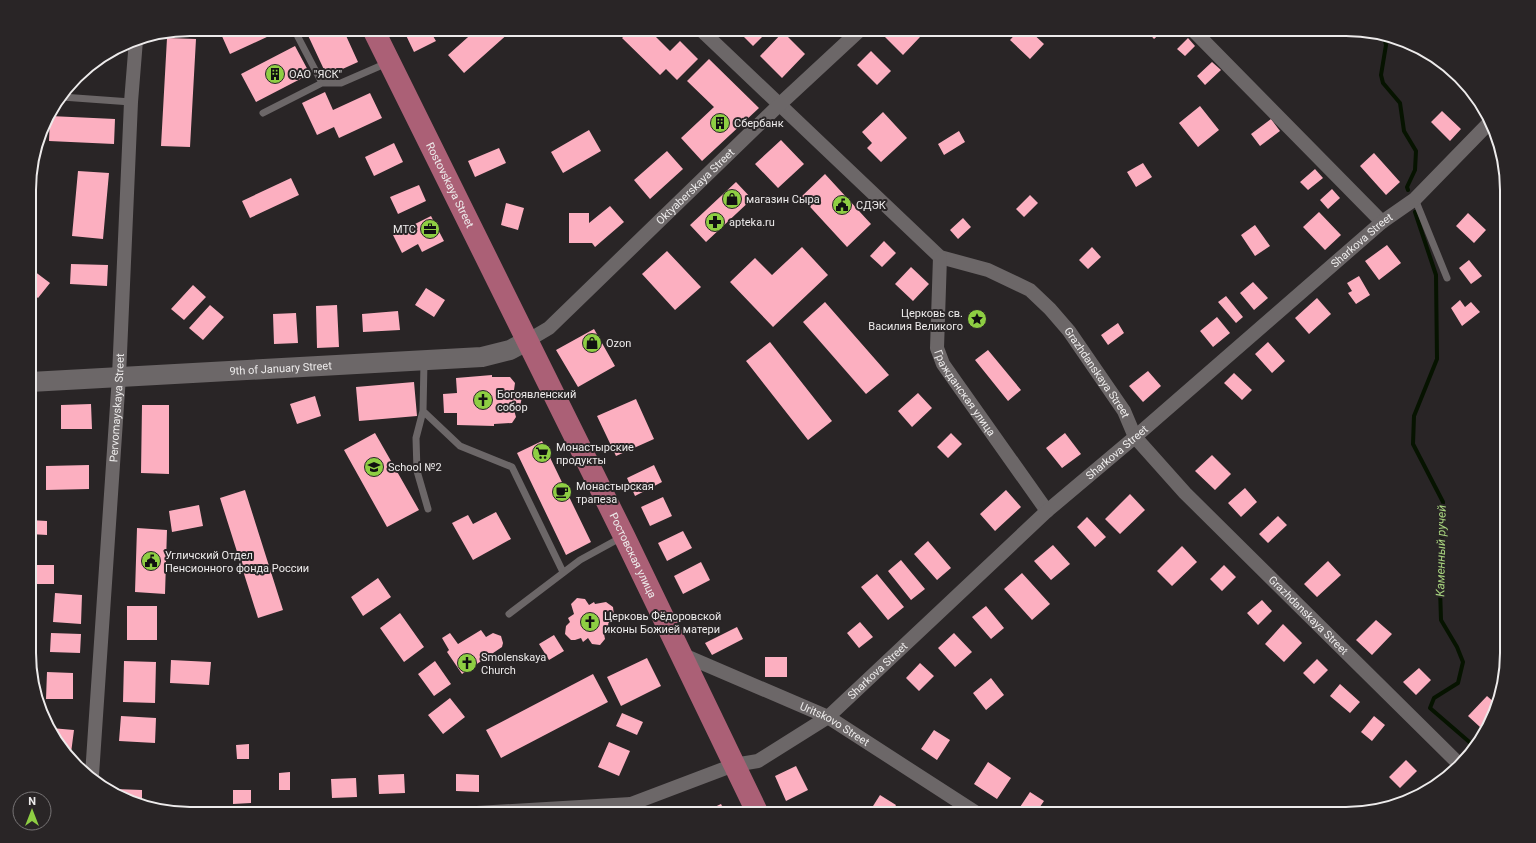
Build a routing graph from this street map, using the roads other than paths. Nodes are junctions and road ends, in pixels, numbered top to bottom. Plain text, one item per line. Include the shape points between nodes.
1 (377, 36) edge
2 (707, 36) edge
3 (853, 36) edge
4 (1199, 36) edge
5 (298, 37) dead end
6 (136, 46) edge
7 (390, 62) junction
8 (322, 82) junction
9 (67, 97) edge
10 (131, 102) junction
11 (779, 105) junction
12 (263, 113) dead end
13 (1486, 126) edge
14 (1415, 199) junction
15 (1382, 222) junction
16 (940, 257) junction
17 (1447, 278) dead end
18 (527, 341) junction
19 (424, 362) junction
20 (119, 376) junction
21 (36, 382) edge
22 (423, 411) junction
23 (1135, 437) junction
24 (428, 509) dead end
25 (1047, 511) junction
26 (624, 536) junction
27 (563, 572) junction
28 (509, 614) dead end
29 (681, 654) junction
30 (828, 717) junction
31 (1456, 761) edge
32 (734, 765) junction
33 (92, 772) edge
34 (636, 807) edge
35 (755, 807) edge
36 (967, 807) edge

1 - 7 main road, Rostovskaya Street
2 - 11 street, Grazhdanskaya Street
3 - 11 street, Oktyaberskaya Street
4 - 15 street
5 - 8 lane
6 - 10 street, Pervomayskaya Street
7 - 8 lane via 341,83
7 - 18 main road, Rostovskaya Street
8 - 12 lane
9 - 10 lane
10 - 20 street, Pervomayskaya Street
11 - 16 street, Grazhdanskaya Street
11 - 18 street, Oktyaberskaya Street via 549,328
13 - 14 street, Sharkova Street
14 - 15 street, Sharkova Street
14 - 17 lane
15 - 23 street, Sharkova Street
16 - 23 street, Grazhdanskaya Street via 988,270 1030,290 1069,331 1124,411
16 - 25 street, Гражданская улица via 937,348 943,364
18 - 19 main road, 9th of January Street via 510,350 482,357
18 - 26 main road, Ростовская улица
19 - 20 main road, 9th of January Street
19 - 22 lane
20 - 21 main road, 9th of January Street
20 - 33 street, Pervomayskaya Street
22 - 24 lane via 416,438 417,471
22 - 27 lane via 460,446 512,467
23 - 25 street, Sharkova Street
23 - 31 street, Grazhdanskaya Street via 1185,493
25 - 30 street, Sharkova Street
26 - 27 lane
26 - 29 main road, Ростовская улица
27 - 28 lane
29 - 30 street, Uritskovo Street
29 - 32 main road, Ростовская улица
30 - 32 street, Sharkova Street via 758,761
30 - 36 street, Uritskovo Street
32 - 34 street, Sharkova Street
32 - 35 main road, Ростовская улица

